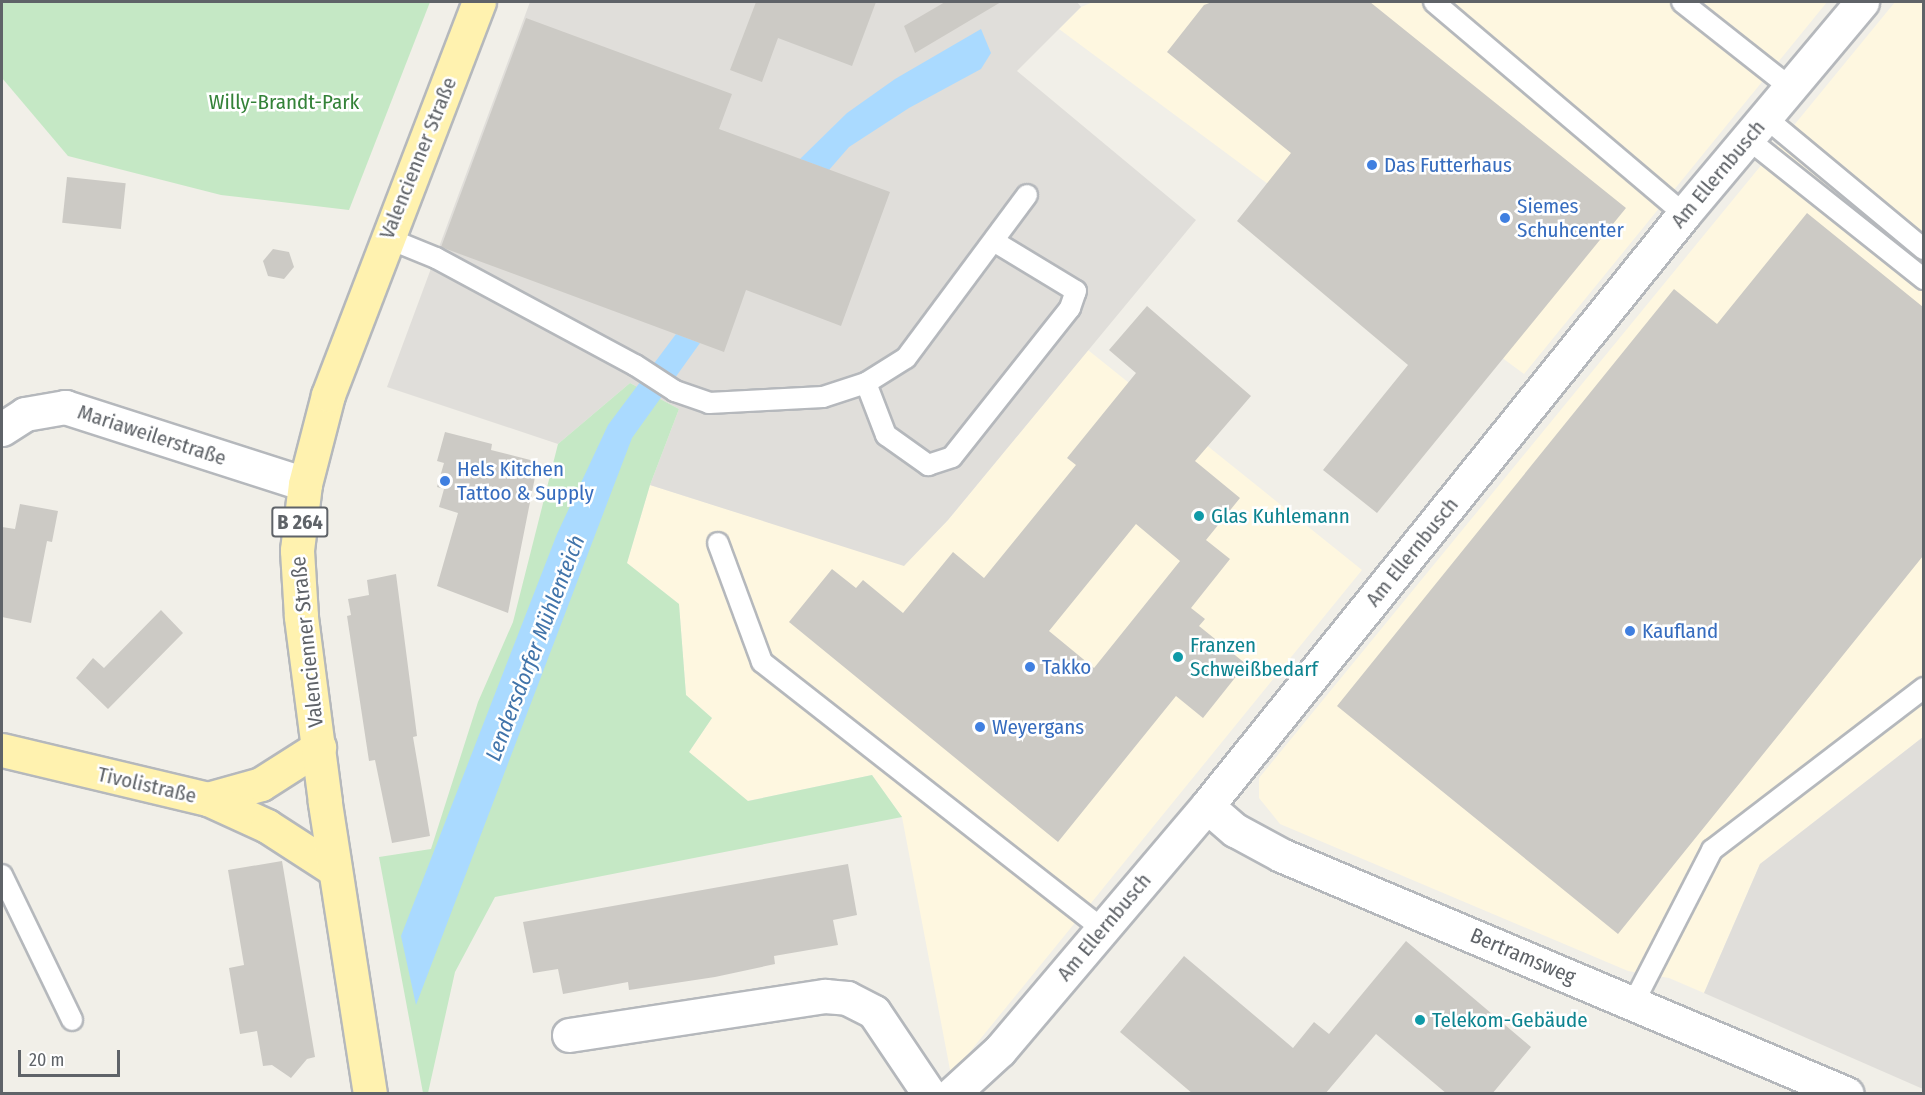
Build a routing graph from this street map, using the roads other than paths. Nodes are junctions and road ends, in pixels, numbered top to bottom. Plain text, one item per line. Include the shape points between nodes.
1 (479, 2) edge
2 (1434, 2) edge
3 (1682, 2) edge
4 (1863, 2) edge
5 (1791, 88) junction
6 (1757, 129) junction
7 (1028, 195) dead end
8 (1684, 214) junction
9 (387, 238) junction
10 (995, 242) junction
11 (1923, 249) edge
12 (1923, 279) edge
13 (866, 383) junction
14 (2, 429) edge
15 (304, 484) junction
16 (718, 543) dead end
17 (1923, 688) edge
18 (319, 747) junction
19 (2, 750) edge
20 (208, 799) junction
21 (1207, 806) junction
22 (335, 870) junction
23 (2, 876) edge
24 (1103, 929) junction
25 (1634, 1002) junction
26 (72, 1020) dead end
27 (569, 1035) dead end
28 (370, 1094) edge
29 (929, 1094) edge
30 (952, 1094) edge
31 (1847, 1094) edge

1 - 9 main road, Valencienner Straße / B 264
2 - 8 lane
3 - 5 lane
4 - 5 street, Am Ellernbusch
5 - 6 street, Am Ellernbusch
6 - 8 street, Am Ellernbusch
6 - 11 lane
6 - 12 lane
7 - 10 lane
8 - 21 street, Am Ellernbusch
9 - 13 lane via 436,258 635,364 675,391 709,403 823,397
9 - 15 main road, Valencienner Straße / B 264 via 328,395
10 - 13 lane via 906,358
10 - 13 lane via 1076,291 1070,308 952,457 928,465 886,435
14 - 15 street, Mariaweilerstraße via 25,414 65,407
15 - 18 main road, Valencienner Straße / B 264 via 297,561
16 - 24 lane via 762,662
17 - 25 lane via 1712,850
18 - 20 main road, Tivolistraße via 261,784
18 - 22 main road, Valencienner Straße / B 264
19 - 20 main road, Tivolistraße
20 - 22 main road via 267,826
21 - 24 street, Am Ellernbusch
21 - 25 street, Bertramsweg via 1235,830 1281,855
22 - 28 main road, Valencienner Straße / B 264
23 - 26 lane
24 - 30 street, Am Ellernbusch via 1000,1050
25 - 31 street, Bertramsweg
27 - 29 street via 825,996 847,998 874,1012

